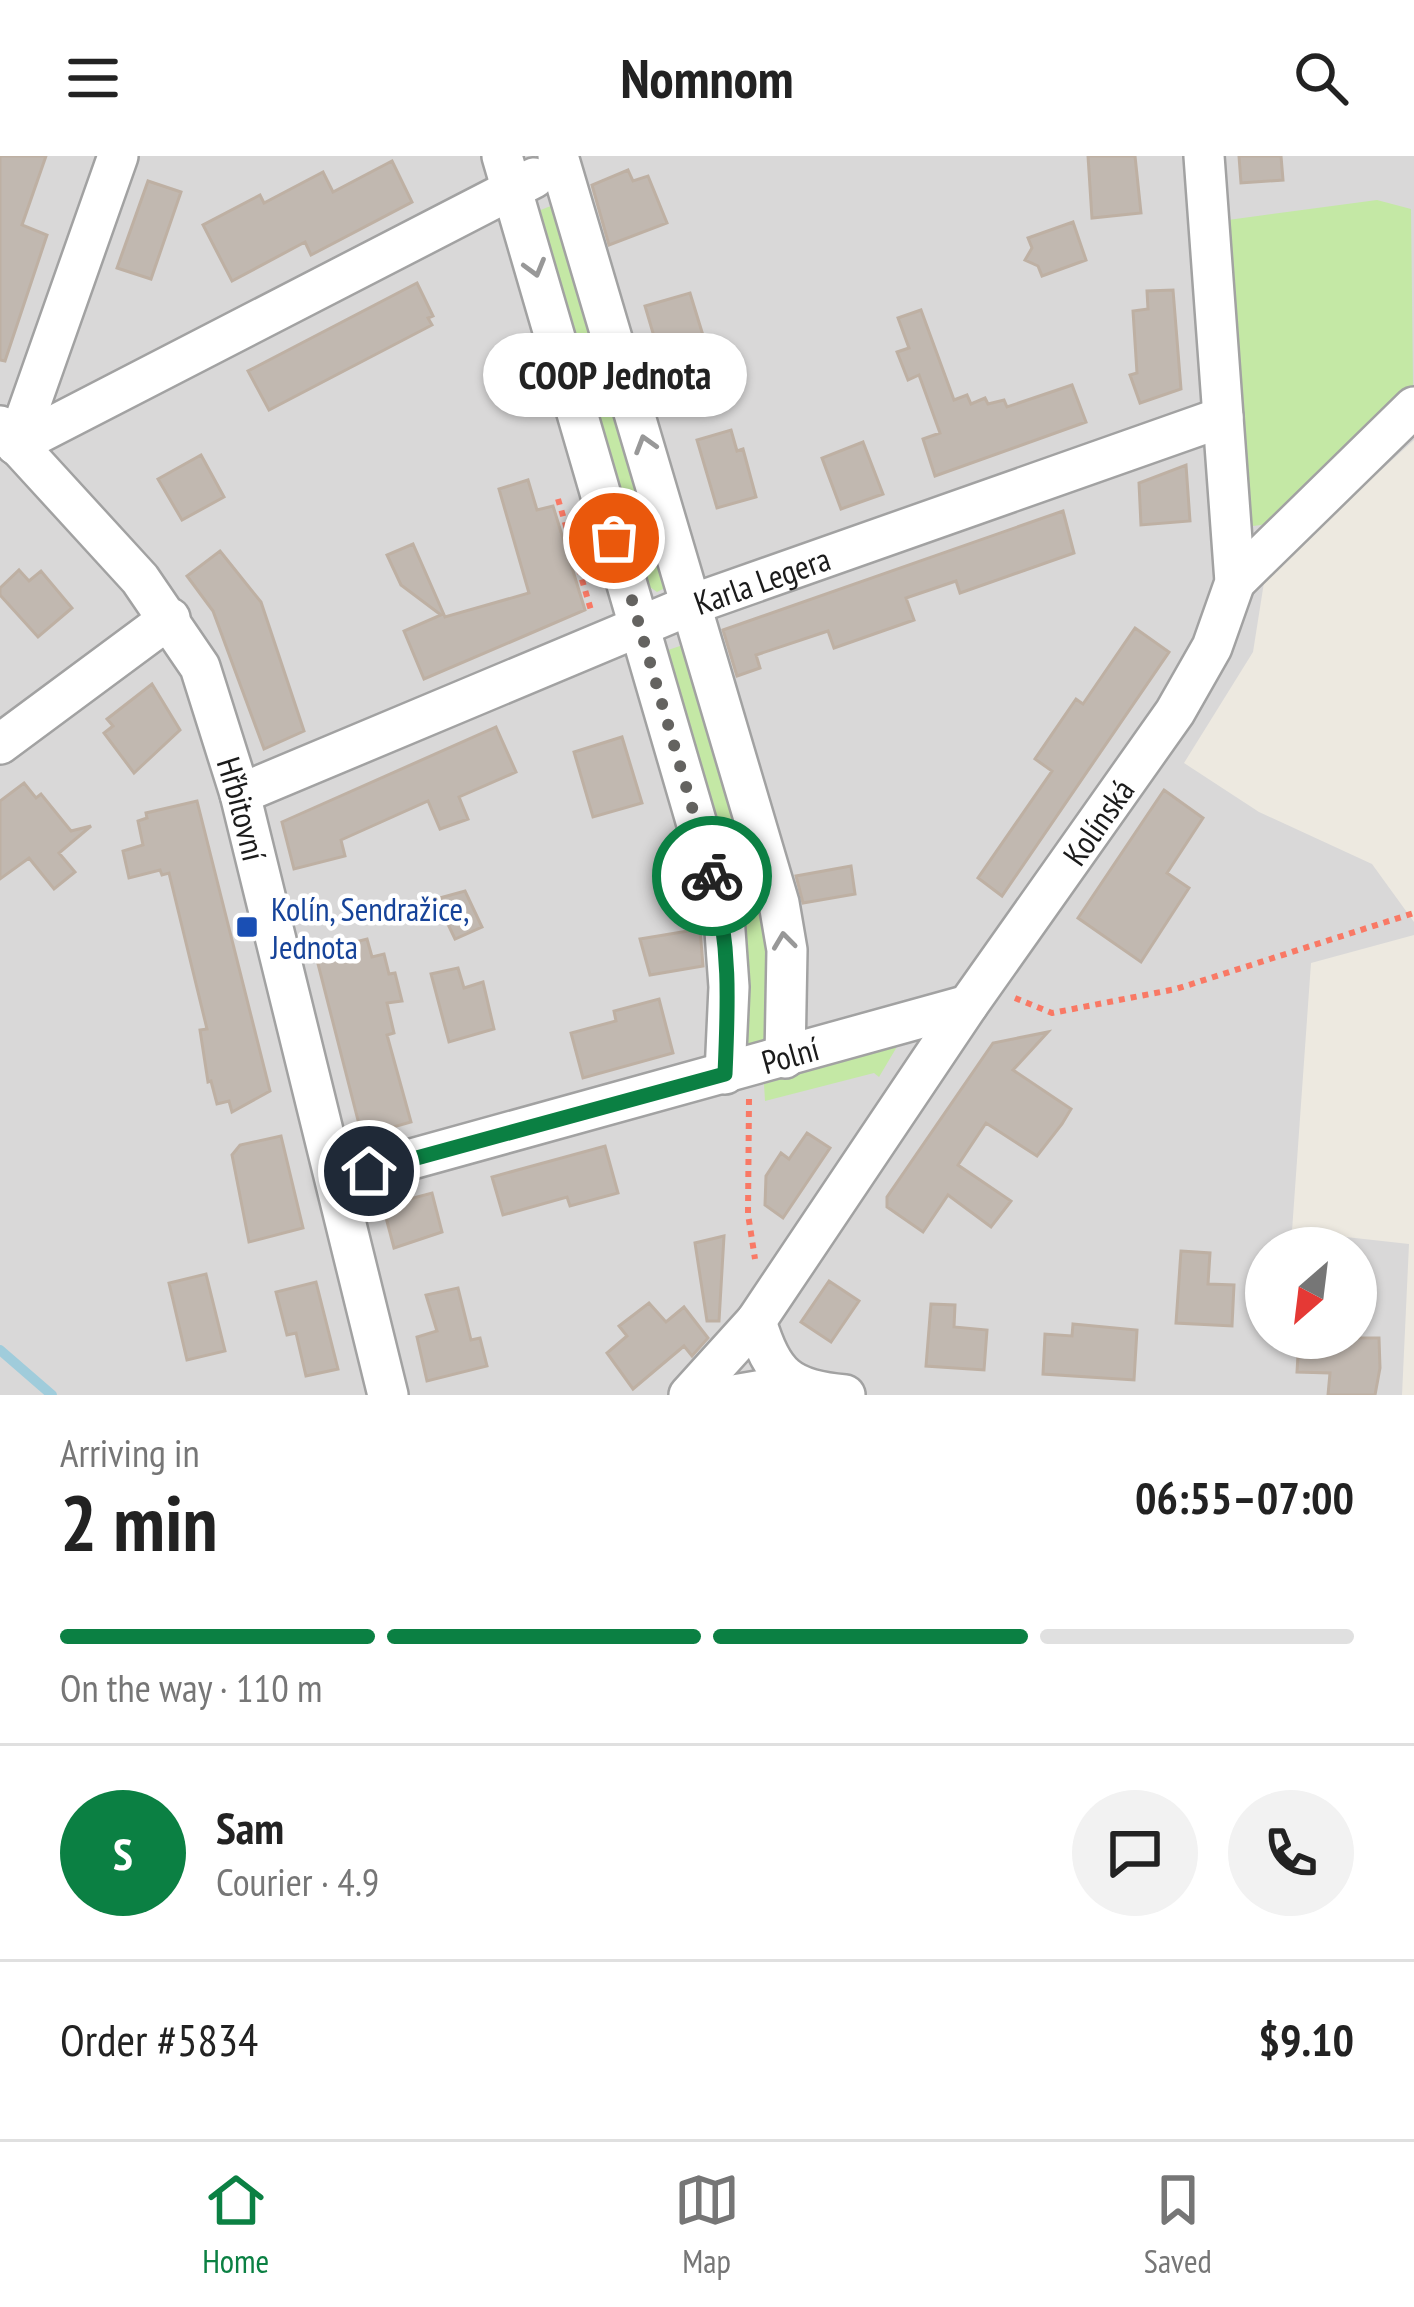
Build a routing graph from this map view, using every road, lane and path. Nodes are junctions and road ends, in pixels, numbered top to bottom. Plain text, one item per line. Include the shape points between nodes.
1 (118, 156) edge
2 (1204, 156) edge
3 (565, 158) edge
4 (507, 173) edge
5 (1414, 407) edge
6 (1223, 417) junction
7 (8, 436) edge
8 (558, 500) dead end
9 (1235, 582) junction
10 (693, 604) junction
11 (591, 610) dead end
12 (170, 618) junction
13 (639, 626) junction
14 (0, 744) edge
15 (240, 794) junction
16 (1414, 913) edge
17 (977, 992) junction
18 (753, 1066) junction
19 (336, 1180) junction
20 (757, 1268) dead end
21 (756, 1321) junction
22 (791, 1384) junction
23 (388, 1395) edge
24 (689, 1395) edge
25 (734, 1395) edge
26 (845, 1395) edge

1 - 7 street
2 - 6 street, Kolínská
3 - 4 street
10 -> 3 street
4 - 7 street
4 -> 13 street
5 - 9 street
6 - 9 street, Kolínská
6 - 10 street, Karla Legera
7 - 12 street, Hřbitovní
8 - 11 path
9 - 17 street, Kolínská via 1194,682
10 - 13 street, Karla Legera
18 -> 10 street via 787,950
12 - 14 street
12 - 15 street, Hřbitovní via 200,667
13 - 15 street, Karla Legera
13 - 18 street via 724,917 729,987
15 - 19 street, Hřbitovní
16 - 17 path via 1176,989 1052,1012
17 - 18 street, Polní
17 - 21 street, Kolínská
18 - 19 street, Polní
18 - 20 path via 748,1214
19 - 23 street, Hřbitovní
21 - 22 street via 774,1367
21 - 24 street, Kolínská
22 - 25 street
22 - 26 street

